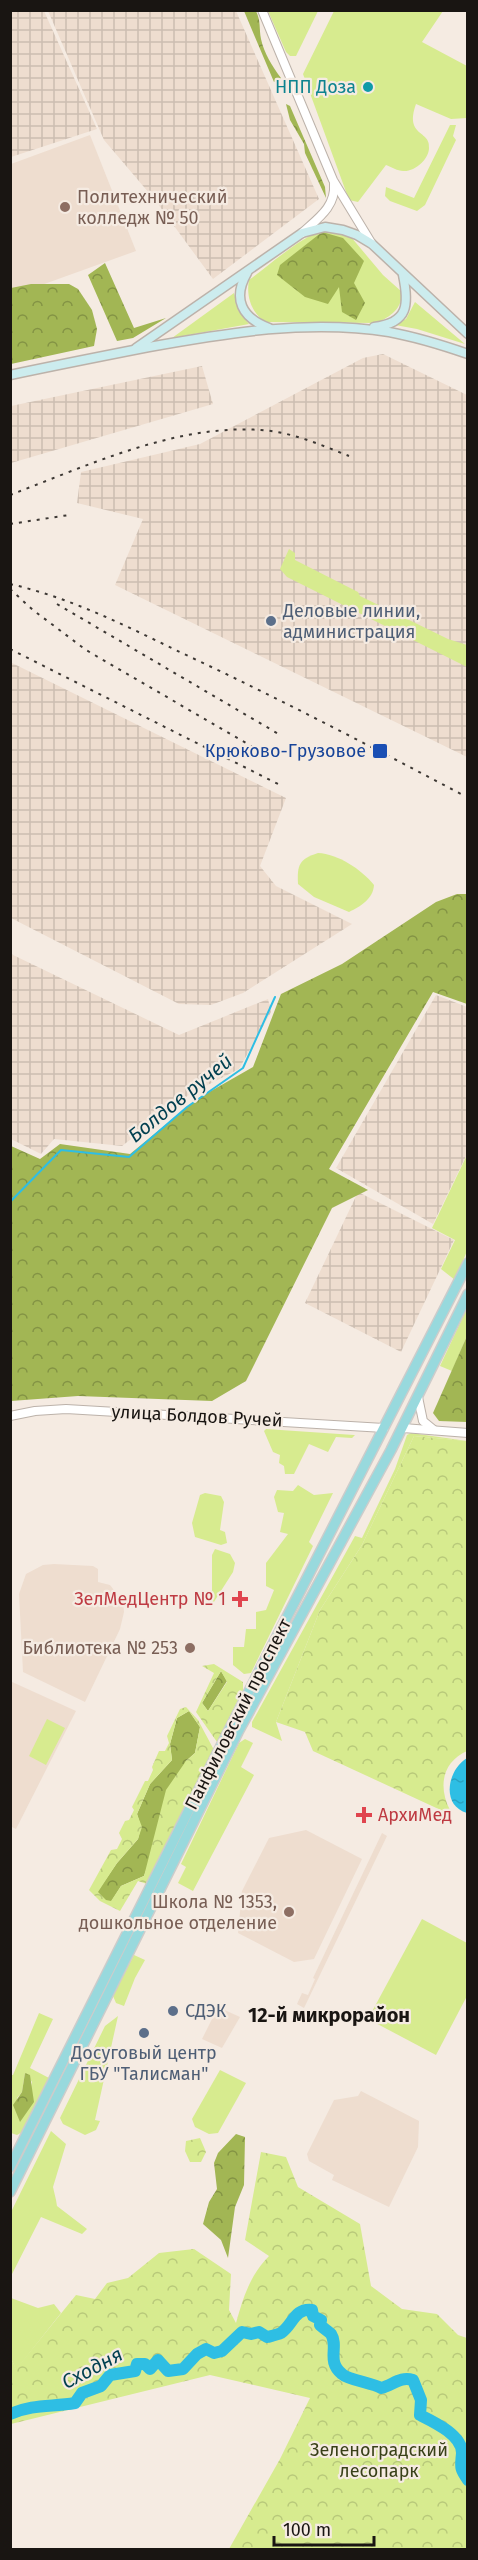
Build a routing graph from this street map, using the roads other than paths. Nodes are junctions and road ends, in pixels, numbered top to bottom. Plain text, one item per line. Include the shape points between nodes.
1 (262, 10) edge
2 (333, 180) junction
3 (302, 233) junction
4 (372, 244) junction
5 (247, 272) junction
6 (403, 275) junction
7 (269, 328) junction
8 (355, 329) junction
9 (468, 334) edge
10 (132, 351) junction
11 (468, 354) edge
12 (10, 375) edge
13 (468, 1263) edge
14 (468, 1294) edge
15 (418, 1397) junction
16 (10, 1416) edge
17 (384, 1428) junction
18 (403, 1428) junction
19 (435, 1431) junction
20 (468, 1433) edge
21 (10, 2167) edge
22 (10, 2192) edge

1 - 2 street
2 - 3 street via 329,207
2 - 4 street
3 - 4 main road via 337,228
3 - 5 main road
4 - 6 main road
5 - 7 main road via 240,290 242,306 249,318
5 - 10 main road
6 - 8 main road via 407,299 401,316 390,324
6 - 9 main road
7 - 8 main road
7 - 10 main road
8 - 11 main road via 420,339
10 - 12 main road
13 - 17 main road, Панфиловский проспект
14 - 15 main road, Панфиловский проспект
15 - 18 main road, Панфиловский проспект
15 - 19 street via 423,1421
16 - 17 street, улица Болдов Ручей via 66,1409
17 - 18 main road
17 - 21 main road, Панфиловский проспект
18 - 19 street
18 - 22 main road, Панфиловский проспект via 238,1732
19 - 20 street

